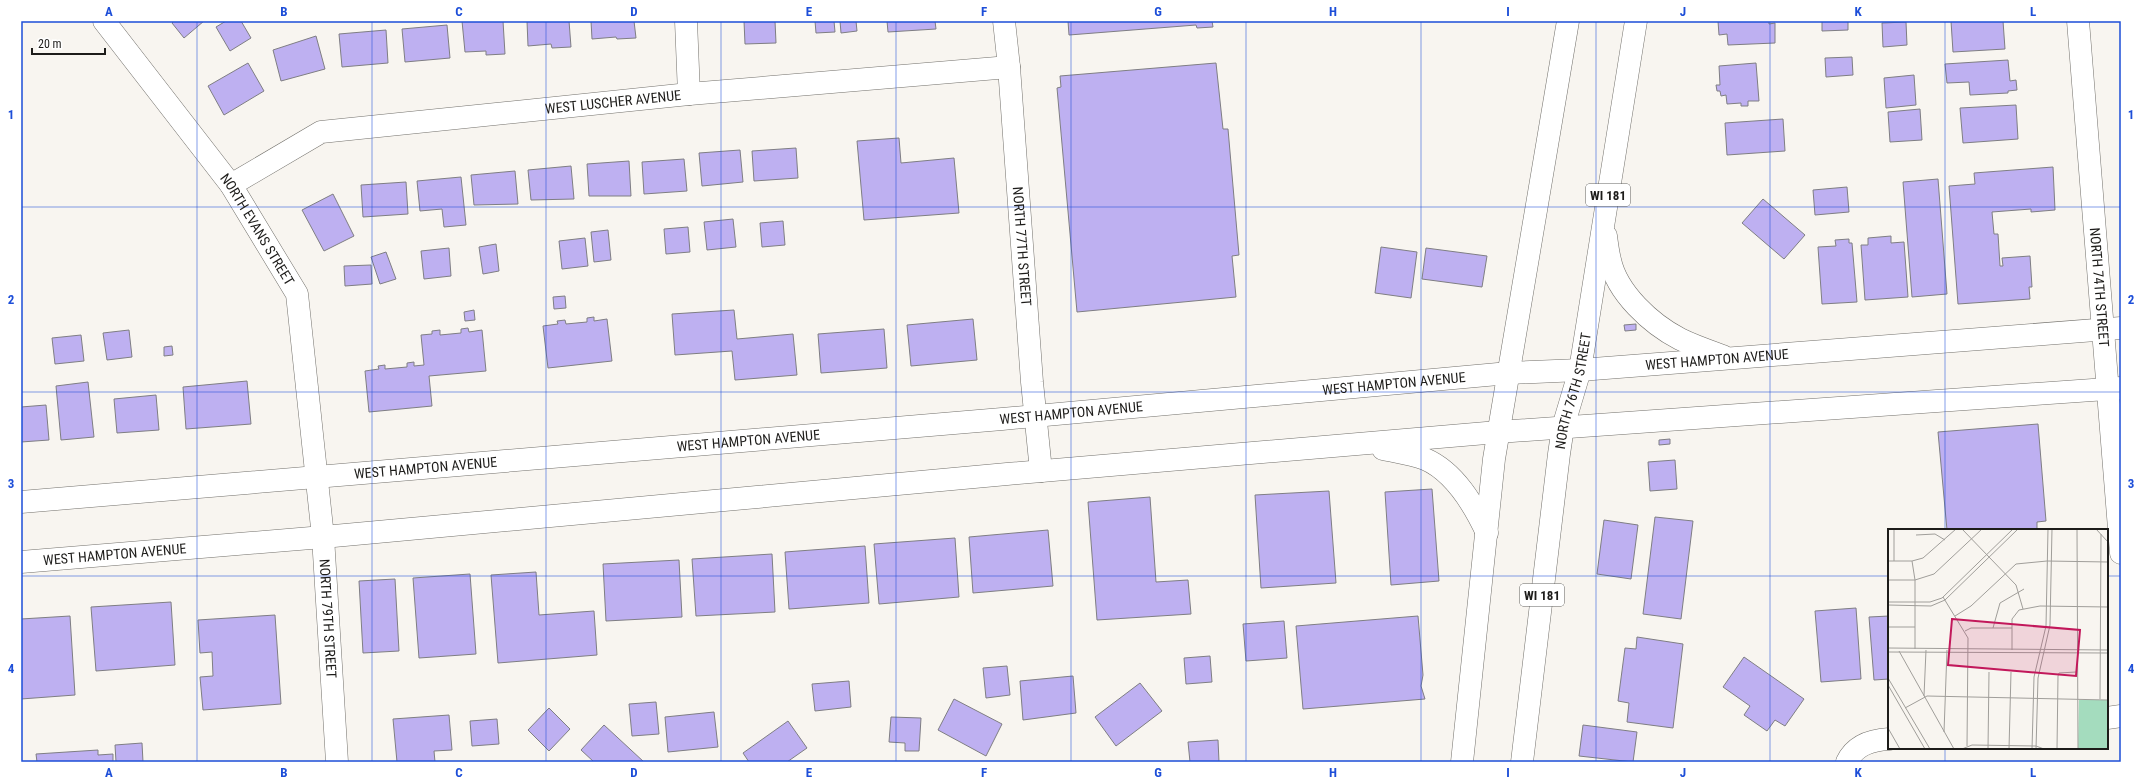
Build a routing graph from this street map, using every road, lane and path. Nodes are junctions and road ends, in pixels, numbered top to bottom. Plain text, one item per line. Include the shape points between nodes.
1 (104, 21) edge
2 (686, 21) edge
3 (1004, 21) edge
4 (1568, 21) edge
5 (1636, 21) edge
6 (2078, 21) edge
7 (1009, 67) junction
8 (690, 94) junction
9 (231, 185) junction
10 (1605, 210) junction
11 (2112, 328) edge
12 (1728, 358) junction
13 (1580, 370) junction
14 (1509, 372) junction
15 (2114, 388) edge
16 (1035, 416) junction
17 (1563, 427) junction
18 (1498, 432) junction
19 (1360, 444) junction
20 (1041, 471) junction
21 (315, 476) junction
22 (21, 502) edge
23 (1487, 534) junction
24 (322, 537) junction
25 (2121, 553) edge
26 (21, 562) edge
27 (2121, 716) edge
28 (2108, 718) edge
29 (1888, 738) edge
30 (1849, 757) edge
31 (337, 762) edge
32 (1462, 762) edge
33 (1522, 762) edge

1 - 9 main road, NORTH EVANS STREET
2 - 8 main road
3 - 7 main road, NORTH 77TH STREET
4 - 14 main road
5 - 10 main road, NORTH 76TH STREET / WI 181
6 - 11 main road, NORTH 74TH STREET
7 - 8 main road, WEST LUSCHER AVENUE
7 - 16 main road, NORTH 77TH STREET
8 - 9 main road, WEST LUSCHER AVENUE via 321,132
9 - 21 main road, NORTH EVANS STREET via 297,294
10 - 12 main road via 1610,261 1618,281 1629,296 1664,330
10 - 13 main road, NORTH 76TH STREET / WI 181
11 - 12 main road, WEST HAMPTON AVENUE
11 - 15 main road, NORTH 74TH STREET
12 - 13 main road, WEST HAMPTON AVENUE
13 - 14 main road, WEST HAMPTON AVENUE
13 - 17 main road, NORTH 76TH STREET / WI 181
14 - 16 main road, WEST HAMPTON AVENUE
14 - 18 main road
15 - 17 main road, WEST HAMPTON AVENUE
15 - 25 main road, NORTH 74TH STREET
16 - 20 main road, NORTH 77TH STREET
16 - 21 main road, WEST HAMPTON AVENUE
17 - 18 main road, WEST HAMPTON AVENUE
17 - 33 main road, NORTH 76TH STREET / WI 181
18 - 19 main road, WEST HAMPTON AVENUE
18 - 23 main road
19 - 20 main road, WEST HAMPTON AVENUE
19 - 23 main road via 1425,459 1438,467 1463,491 1475,508
20 - 24 main road, WEST HAMPTON AVENUE
21 - 22 main road, WEST HAMPTON AVENUE
21 - 24 main road, NORTH 79TH STREET
23 - 32 main road
24 - 26 main road, WEST HAMPTON AVENUE
24 - 31 main road, NORTH 79TH STREET
27 - 28 main road
29 - 30 main road via 1860,745

